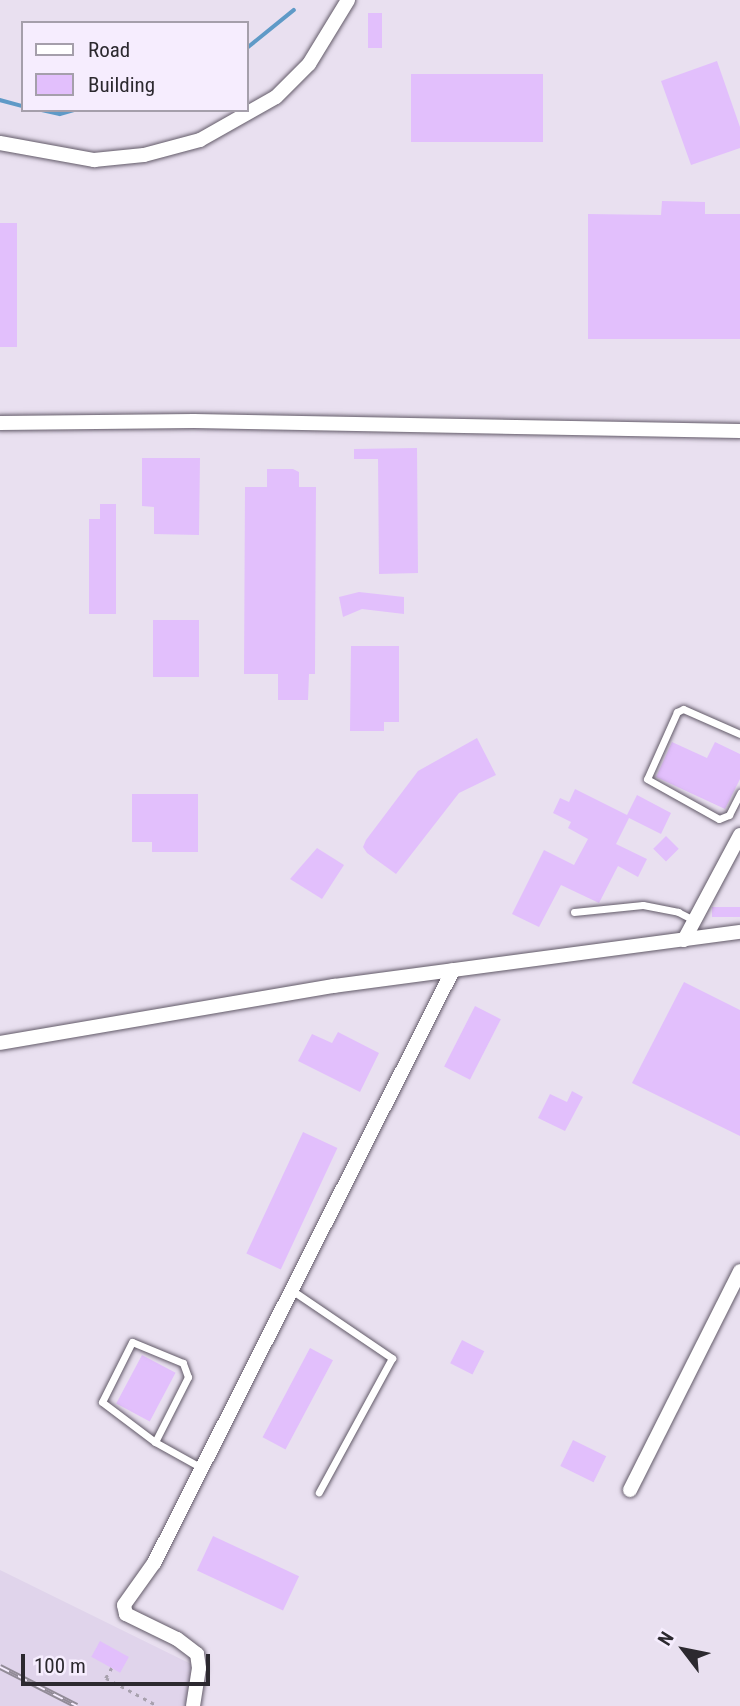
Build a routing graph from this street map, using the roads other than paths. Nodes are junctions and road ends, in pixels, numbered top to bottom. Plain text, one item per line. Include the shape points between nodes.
1 (348, 0) edge
2 (0, 143) edge
3 (0, 423) edge
4 (740, 431) edge
5 (740, 734) edge
6 (740, 793) edge
7 (740, 835) edge
8 (574, 912) dead end
9 (697, 922) junction
10 (740, 932) edge
11 (684, 940) junction
12 (453, 970) junction
13 (0, 1043) edge
14 (740, 1271) edge
15 (293, 1291) junction
16 (155, 1442) junction
17 (200, 1467) junction
18 (630, 1490) dead end
19 (319, 1492) dead end
20 (193, 1706) edge

1 - 2 street via 309,64 276,97 200,140 144,155 94,160
3 - 4 street via 194,421
5 - 6 lane via 683,709 677,712 647,779 719,819 729,816
7 - 9 street
8 - 9 lane via 643,905 678,912
9 - 11 street
10 - 11 street
11 - 12 street
12 - 13 street
12 - 15 street
14 - 18 street
15 - 17 street
15 - 19 lane via 392,1358
16 - 16 lane via 188,1377 183,1363 132,1342 102,1402
16 - 17 lane
17 - 20 street via 148,1573 122,1610 197,1654

